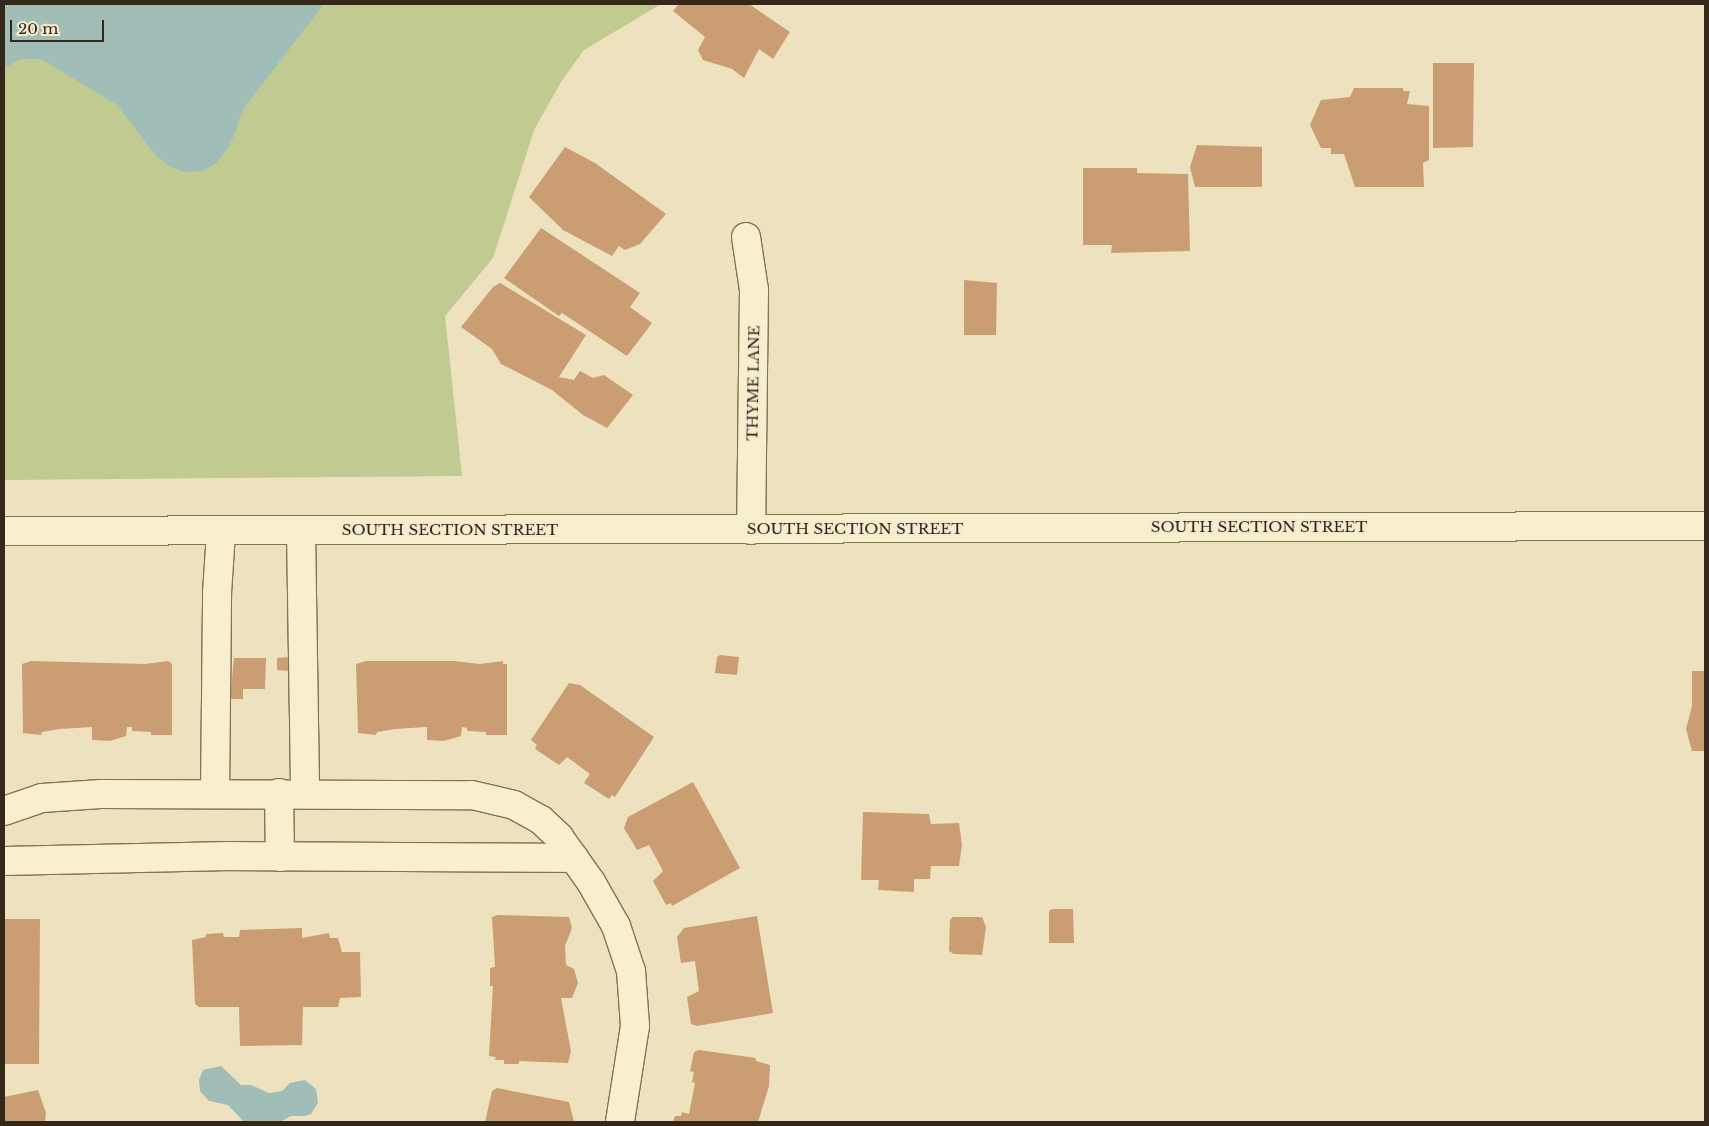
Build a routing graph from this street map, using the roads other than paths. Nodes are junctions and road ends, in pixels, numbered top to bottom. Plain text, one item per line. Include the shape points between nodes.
1 (746, 237) dead end
2 (1705, 526) edge
3 (301, 530) junction
4 (751, 530) junction
5 (4, 531) edge
6 (221, 532) junction
7 (292, 793) junction
8 (215, 794) junction
9 (4, 811) edge
10 (280, 857) junction
11 (574, 858) junction
12 (4, 861) edge
13 (620, 1122) edge

1 - 4 street, THYME LANE via 754,290
2 - 4 street, SOUTH SECTION STREET
3 - 4 street, SOUTH SECTION STREET
3 - 6 street, SOUTH SECTION STREET
3 - 7 street
5 - 6 street, SOUTH SECTION STREET
6 - 8 street via 216,593
7 - 8 street
7 - 10 street
7 - 11 street via 472,795 514,805 540,820 559,837
8 - 9 street via 100,794 42,798
10 - 11 street
10 - 12 street
11 - 13 street via 616,926 631,971 635,1026

